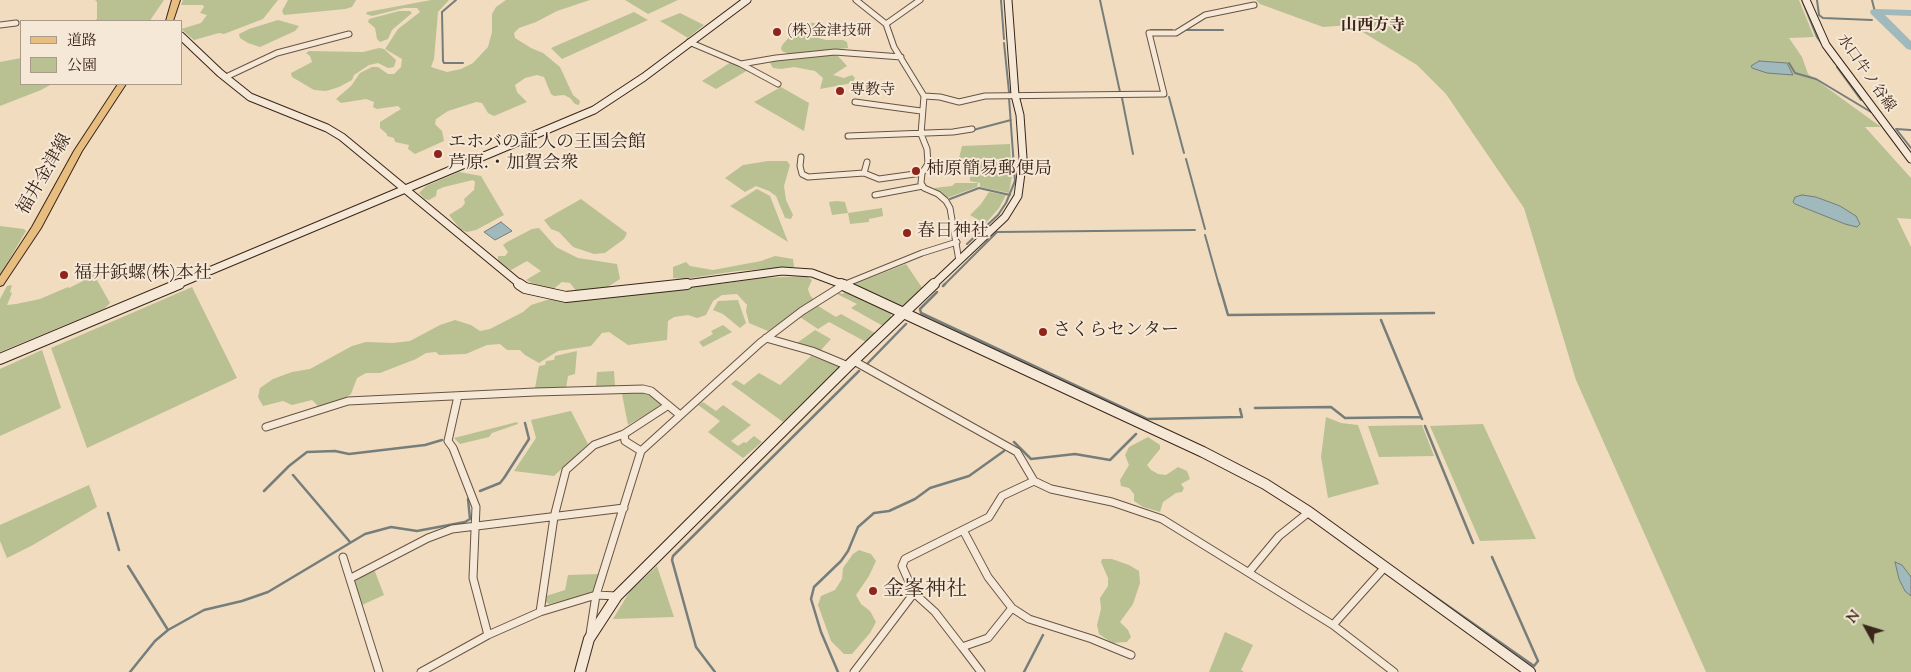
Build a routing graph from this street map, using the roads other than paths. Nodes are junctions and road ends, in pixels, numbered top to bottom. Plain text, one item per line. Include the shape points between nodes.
1 (176, 0) edge
2 (748, 0) edge
3 (856, 0) edge
4 (920, 0) edge
5 (1008, 0) edge
6 (1806, 0) edge
7 (1254, 5) dead end
8 (168, 20) edge
9 (16, 23) dead end
10 (886, 24) junction
11 (0, 25) edge
12 (348, 34) dead end
13 (182, 37) edge
14 (689, 42) junction
15 (902, 57) junction
16 (741, 64) junction
17 (226, 77) junction
18 (778, 84) dead end
19 (121, 85) edge
20 (1015, 95) junction
21 (924, 96) junction
22 (855, 102) dead end
23 (921, 111) junction
24 (972, 129) dead end
25 (921, 134) junction
26 (848, 136) dead end
27 (801, 157) dead end
28 (1911, 159) edge
29 (867, 162) dead end
30 (864, 173) junction
31 (922, 173) junction
32 (923, 186) junction
33 (405, 188) junction
34 (875, 195) dead end
35 (957, 242) junction
36 (959, 261) junction
37 (0, 283) edge
38 (843, 285) junction
39 (906, 313) junction
40 (766, 338) junction
41 (0, 359) edge
42 (851, 364) junction
43 (458, 396) junction
44 (667, 406) junction
45 (680, 415) junction
46 (266, 428) dead end
47 (624, 434) junction
48 (641, 452) junction
49 (1034, 482) junction
50 (624, 508) junction
51 (1309, 512) junction
52 (554, 517) junction
53 (474, 525) junction
54 (962, 530) junction
55 (343, 557) dead end
56 (1386, 567) junction
57 (1249, 572) junction
58 (351, 578) junction
59 (914, 593) junction
60 (596, 596) junction
61 (617, 596) junction
62 (1012, 608) junction
63 (540, 612) junction
64 (1333, 625) junction
65 (488, 635) junction
66 (588, 639) junction
67 (962, 648) junction
68 (1131, 655) dead end
69 (379, 672) edge
70 (421, 672) edge
71 (580, 672) edge
72 (854, 672) edge
73 (981, 672) edge
74 (1394, 672) edge
75 (1530, 672) edge

1 - 8 main road
2 - 14 street
3 - 10 street
4 - 10 street
5 - 20 street
6 - 28 street, 水口牛ノ谷線 via 1826,45
7 - 20 street via 1205,15 1176,33 1149,34 1164,94
9 - 11 street
10 - 15 street via 894,47
12 - 17 street via 277,53
13 - 17 street
14 - 16 street
14 - 33 street via 594,110
15 - 16 street via 835,52
15 - 21 street
16 - 18 street
17 - 33 street via 250,97 342,137
19 - 37 main road, 福井金津線
20 - 21 street via 985,96 959,102
20 - 36 street via 1023,158 1018,196 1006,217
21 - 23 street
22 - 23 street
23 - 25 street
24 - 25 street
25 - 26 street
25 - 31 street via 928,164
27 - 30 street via 802,174 808,177
29 - 30 street
30 - 31 street via 879,179
31 - 32 street
32 - 34 street
32 - 35 street via 946,201
33 - 38 street via 508,276 525,288 555,296 636,291 782,272 812,273
33 - 41 street
35 - 36 street
35 - 38 street
36 - 39 street
38 - 39 street
38 - 40 street
39 - 42 street
39 - 51 street via 1203,452 1265,484
40 - 42 street
40 - 45 street
42 - 49 street via 1018,452
42 - 61 street
43 - 44 street via 643,390 651,391
43 - 46 street via 348,401
43 - 53 street via 448,441 476,508
44 - 45 street
44 - 47 street
45 - 48 street
47 - 48 street via 625,441
47 - 52 street via 594,445 566,470
48 - 50 street
49 - 54 street via 1002,496 989,517
49 - 57 street via 1162,519
50 - 52 street
50 - 60 street
51 - 56 street
51 - 57 street via 1279,536
52 - 53 street
52 - 63 street
53 - 58 street via 428,538
53 - 65 street via 473,578
54 - 59 street via 905,559 902,566
54 - 62 street via 988,577
55 - 58 street
56 - 64 street
56 - 75 street
57 - 64 street
58 - 69 street
59 - 67 street via 935,612
59 - 72 street
60 - 61 street
60 - 63 street
60 - 66 street
61 - 66 street
62 - 67 street via 988,638
62 - 68 street via 1028,619
63 - 65 street
64 - 74 street
65 - 70 street
66 - 71 street
67 - 73 street

